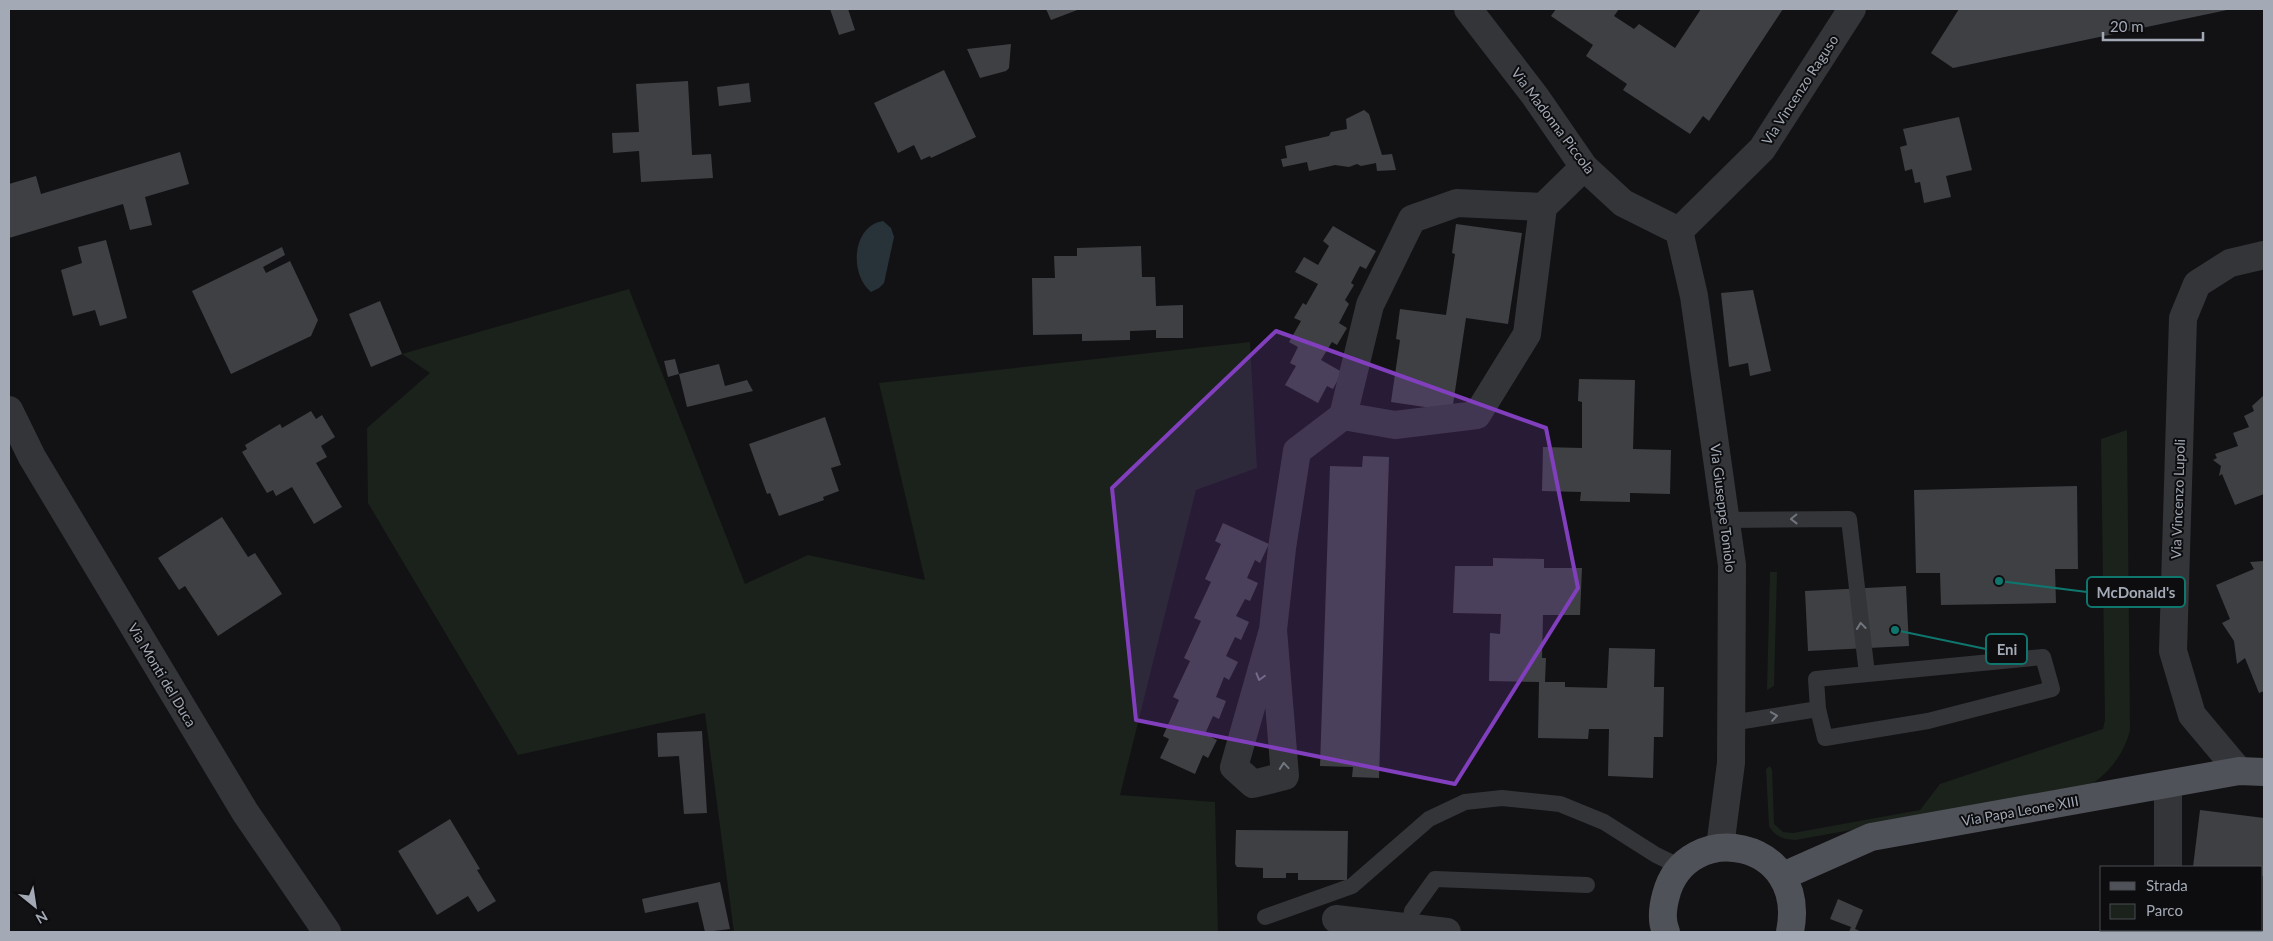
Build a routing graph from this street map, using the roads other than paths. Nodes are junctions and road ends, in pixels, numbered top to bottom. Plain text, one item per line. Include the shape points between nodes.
1 (1468, 9) edge
2 (1852, 9) edge
3 (1584, 167) junction
4 (1543, 207) junction
5 (1679, 231) junction
6 (2264, 255) edge
7 (9, 410) edge
8 (1343, 416) junction
9 (1726, 520) junction
10 (1273, 630) junction
11 (1867, 674) junction
12 (1818, 709) junction
13 (1731, 723) junction
14 (2251, 772) edge
15 (2168, 784) junction
16 (1720, 847) junction
17 (2168, 866) edge
18 (1681, 867) junction
19 (1783, 876) junction
20 (1587, 884) dead end
21 (1265, 917) dead end
22 (1336, 919) dead end
23 (1408, 926) junction
24 (327, 932) edge
25 (1447, 932) edge
26 (1666, 932) edge
27 (1790, 932) edge

1 - 3 street, Via Madonna Piccola via 1535,96
2 - 5 street, Via Vincenzo Raguso via 1762,149
3 - 4 street
3 - 5 street, Via Madonna Piccola via 1623,203
4 - 8 street via 1457,203 1412,219 1370,305
4 - 8 street via 1527,334 1476,415 1395,425
5 - 9 street, Via Giuseppe Toniolo via 1694,296
6 - 14 street, Via Vincenzo Lupoli via 2230,263 2197,284 2183,318 2173,651 2192,715
7 - 24 street, Via Monti del Duca via 32,457 245,812
8 - 10 street via 1297,451
11 -> 9 lane via 1849,519
9 - 13 street, Via Giuseppe Toniolo via 1732,564
10 -> 10 street via 1234,767 1253,784 1285,776
11 - 12 lane via 1816,679
11 - 12 lane via 2043,657 2052,689 1928,721 1825,738
13 -> 12 lane
13 - 16 street, Via Giuseppe Toniolo via 1731,763
14 - 15 main road, Via Papa Leone XIII
15 - 17 street
15 - 19 main road, Via Papa Leone XIII via 1871,838
16 - 18 main road via 1698,854
16 - 19 main road via 1744,849 1766,858
18 - 21 lane via 1604,822 1560,804 1502,798 1465,802 1429,819 1352,886
18 - 26 main road via 1668,886 1663,907
19 - 27 main road via 1791,894 1794,914
20 - 23 lane via 1435,879 1412,911
22 - 23 street
23 - 25 street

